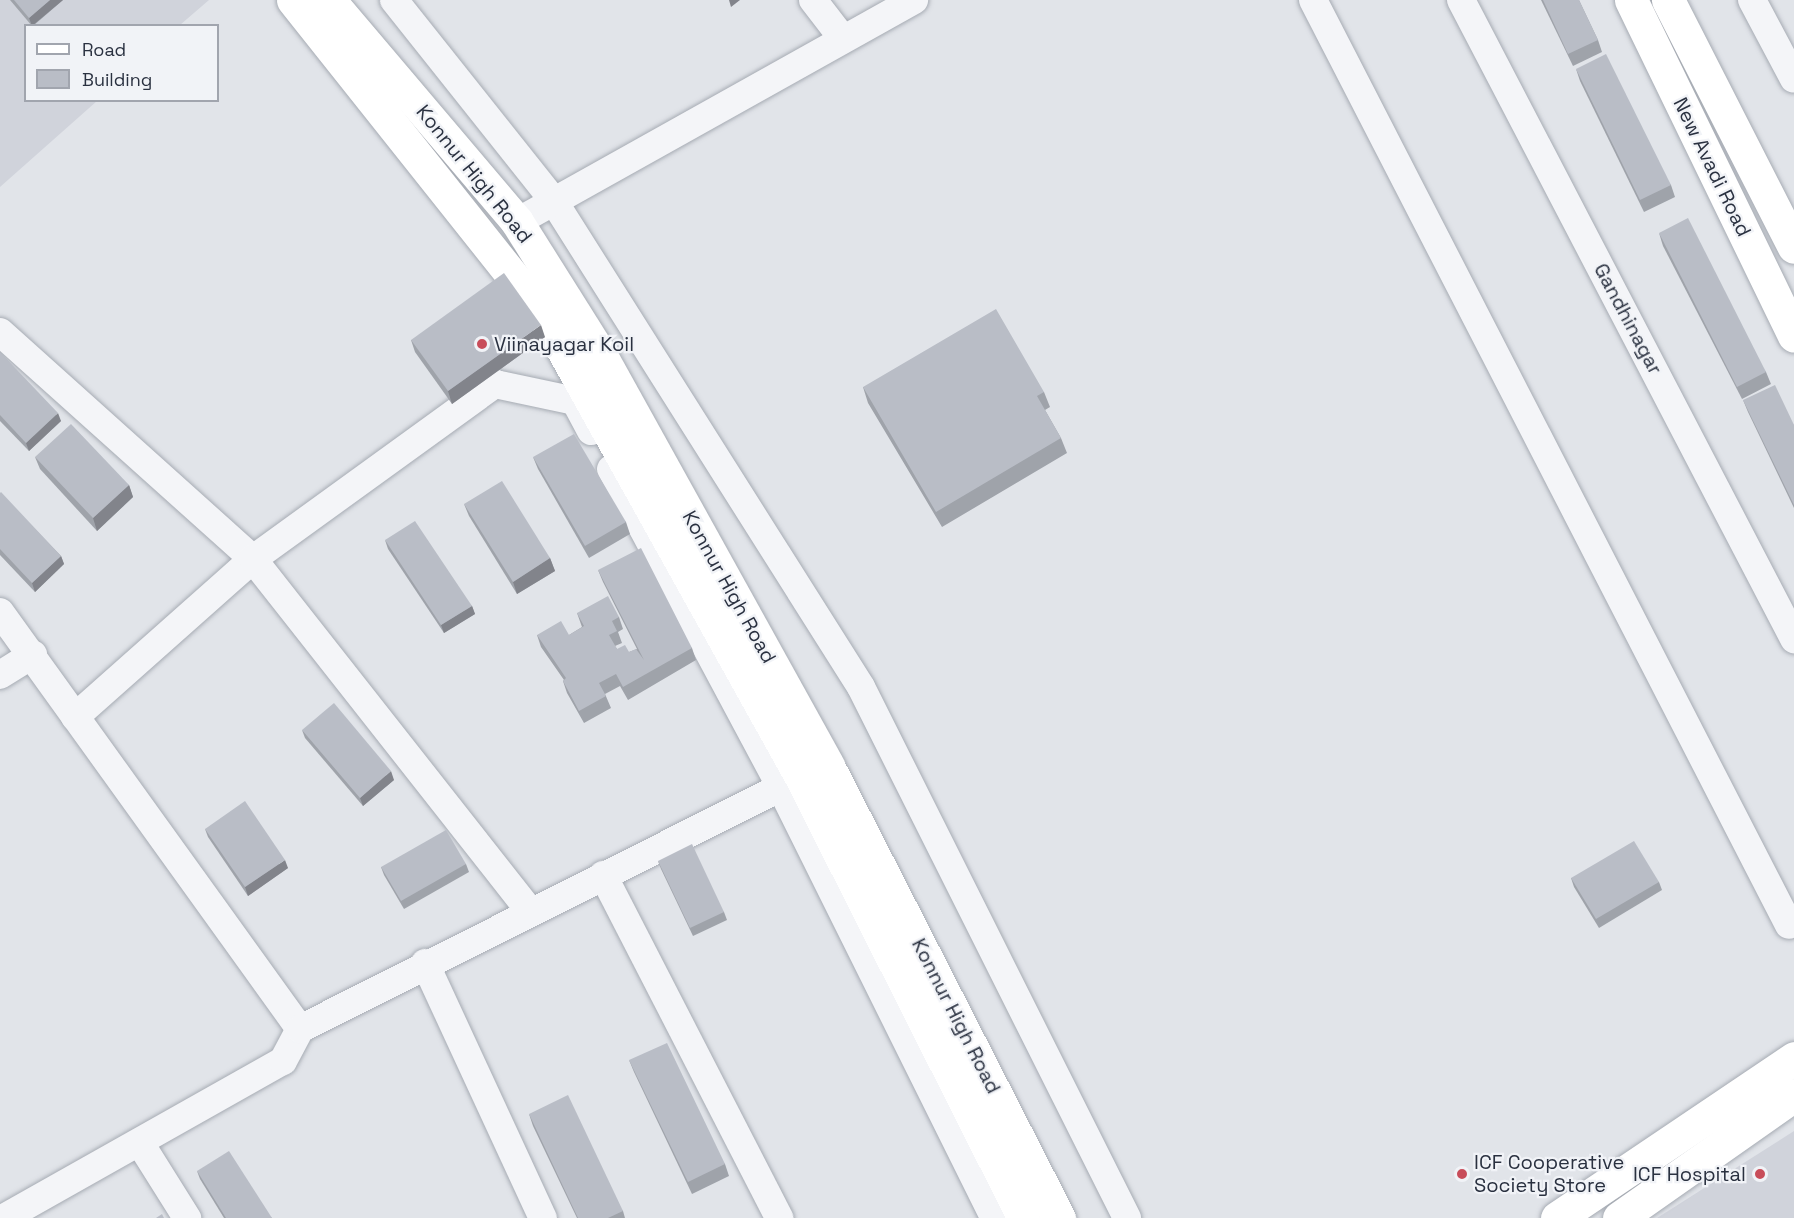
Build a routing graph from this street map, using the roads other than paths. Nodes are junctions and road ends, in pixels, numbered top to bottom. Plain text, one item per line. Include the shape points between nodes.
1 (293, 0) edge
2 (329, 0) edge
3 (394, 0) edge
4 (813, 0) edge
5 (914, 0) edge
6 (1313, 0) edge
7 (1461, 0) edge
8 (1631, 0) edge
9 (1668, 0) edge
10 (1752, 0) edge
11 (843, 39) junction
12 (1794, 79) edge
13 (553, 200) junction
14 (517, 222) junction
15 (1794, 246) edge
16 (0, 332) edge
17 (1794, 335) edge
18 (253, 559) junction
19 (0, 612) edge
20 (1794, 639) edge
21 (33, 654) junction
22 (0, 675) edge
23 (76, 717) junction
24 (803, 777) junction
25 (603, 875) junction
26 (529, 910) junction
27 (1789, 925) dead end
28 (425, 963) junction
29 (300, 1029) junction
30 (1794, 1058) edge
31 (1794, 1095) edge
32 (140, 1143) junction
33 (4, 1218) edge
34 (187, 1218) edge
35 (543, 1218) edge
36 (779, 1218) edge
37 (994, 1218) edge
38 (1024, 1218) edge
39 (1059, 1218) edge
40 (1127, 1218) edge
41 (1557, 1218) edge
42 (1618, 1218) edge

1 - 24 main road via 544,316
2 - 14 main road, Konnur High Road
3 - 13 street
4 - 11 street
5 - 11 street
6 - 27 street
7 - 20 street, Gandhinagar
8 - 17 main road, New Avadi Road
9 - 15 main road, New Avadi Road
10 - 12 street
11 - 13 street
13 - 14 street
13 - 40 street via 861,687
14 - 24 main road, Konnur High Road via 600,354
16 - 18 street
18 - 23 street
18 - 24 street via 495,384 575,401
18 - 26 street
19 - 21 street
21 - 22 street
21 - 23 street
23 - 29 street
24 - 25 street
24 - 37 street
24 - 38 main road
24 - 39 main road, Konnur High Road
25 - 26 street
25 - 36 street
26 - 28 street
28 - 29 street
28 - 35 street
29 - 32 street via 283,1061
30 - 41 main road
31 - 42 main road
32 - 33 street
32 - 34 street

